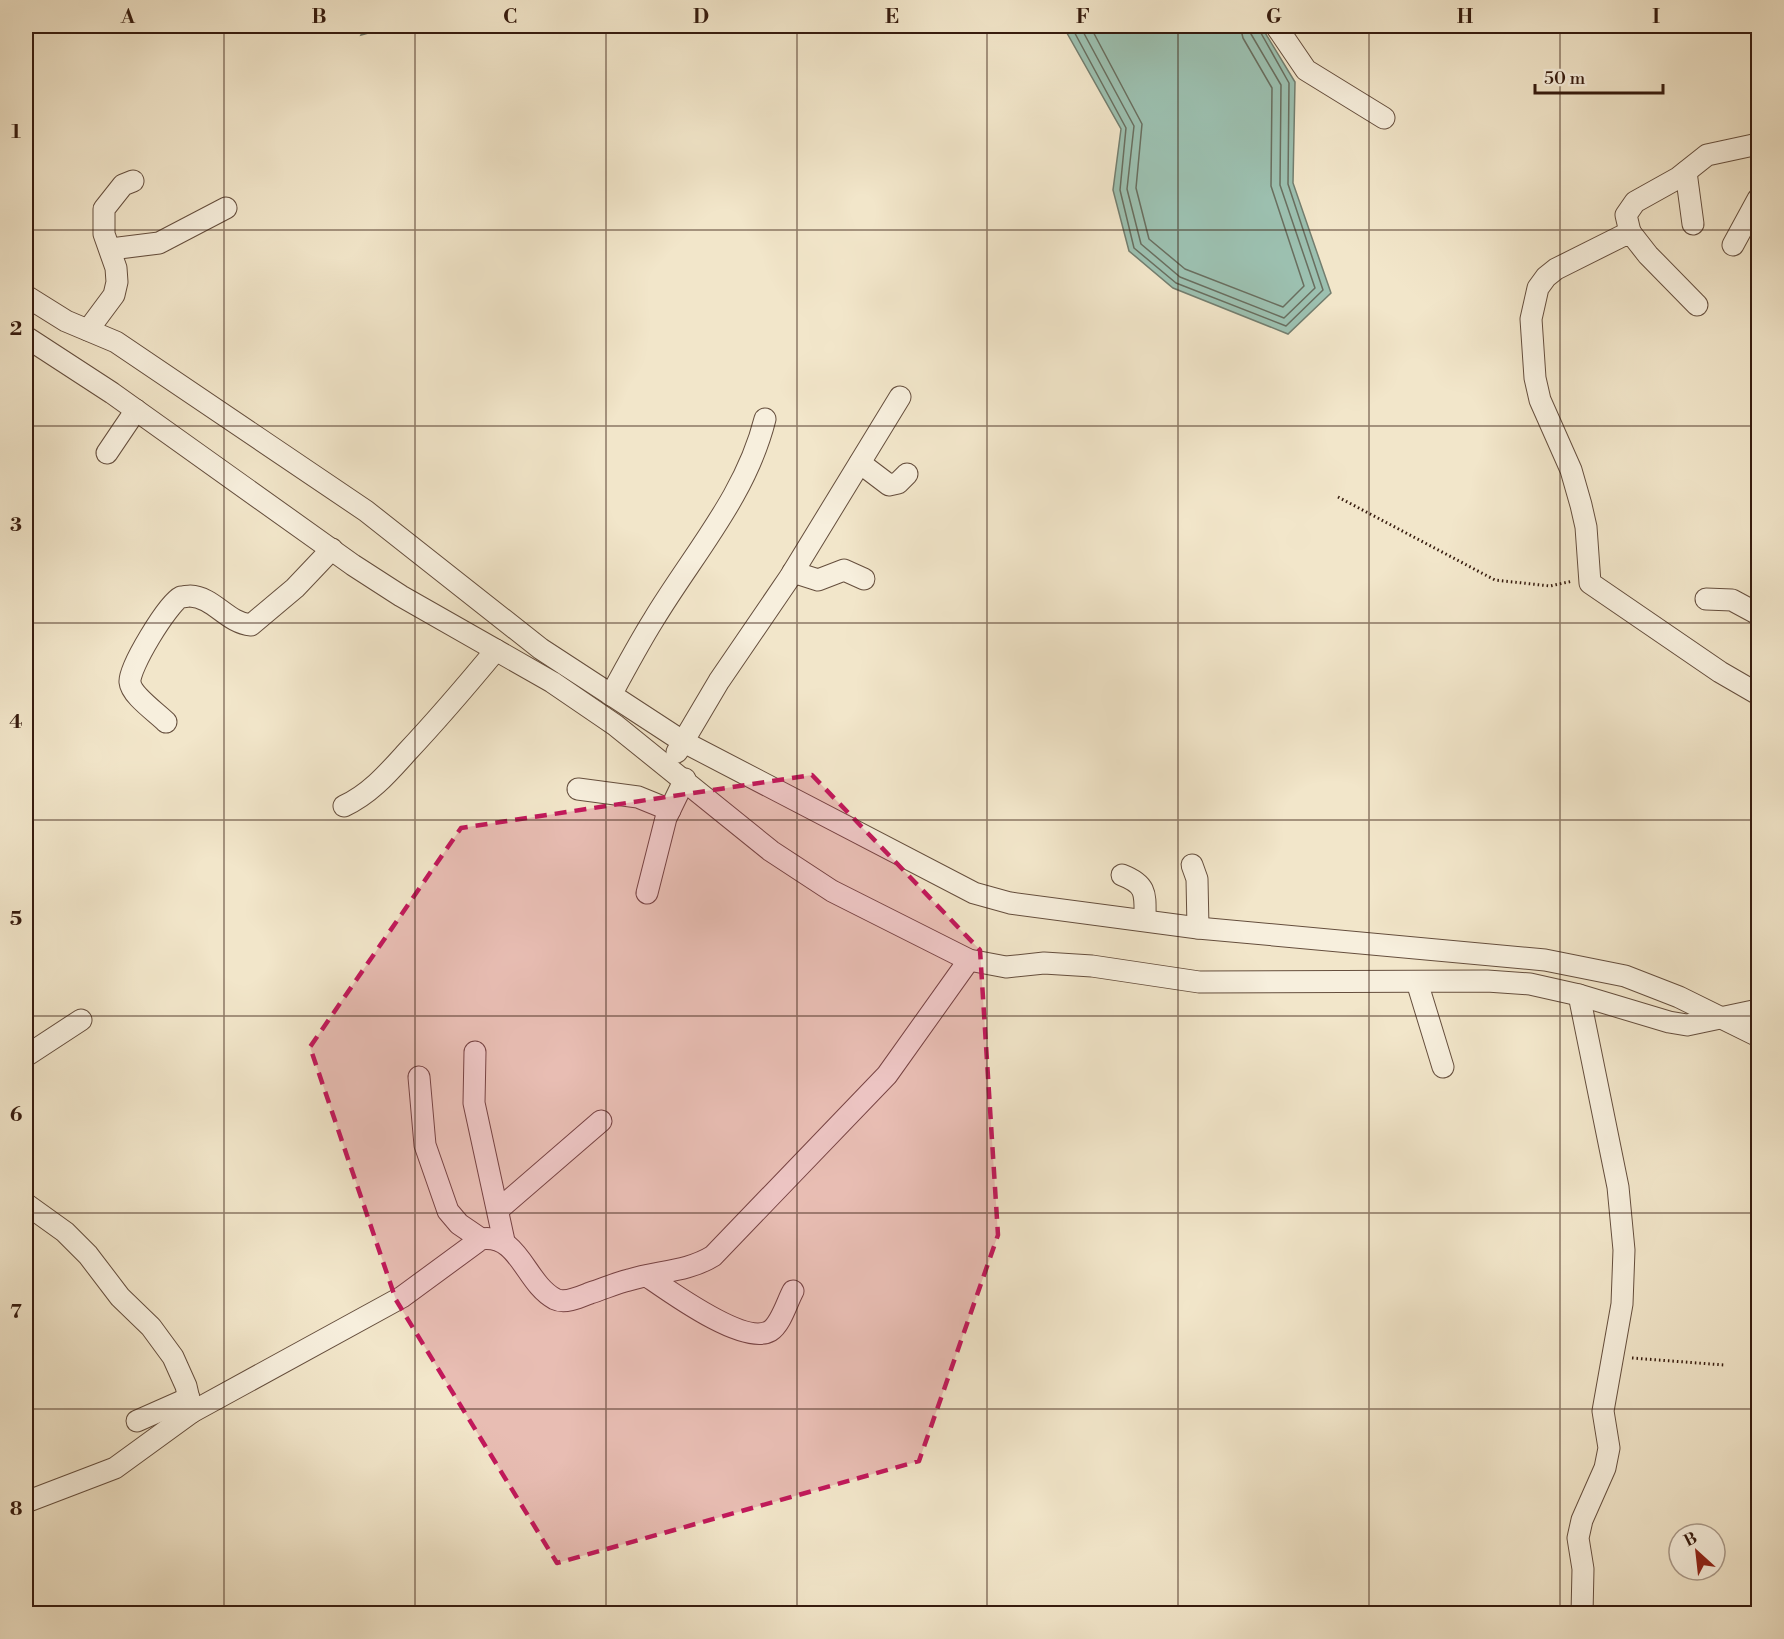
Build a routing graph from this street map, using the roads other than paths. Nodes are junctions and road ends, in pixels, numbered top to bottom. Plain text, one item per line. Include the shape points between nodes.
1 (1276, 26) edge
2 (1384, 117) dead end
3 (1758, 144) edge
4 (1686, 172) junction
5 (133, 181) dead end
6 (1758, 199) edge
7 (226, 208) dead end
8 (1693, 224) dead end
9 (1630, 232) junction
10 (1733, 245) dead end
11 (111, 249) junction
12 (26, 296) edge
13 (1697, 305) dead end
14 (88, 330) junction
15 (26, 337) edge
16 (900, 397) dead end
17 (136, 410) junction
18 (765, 419) dead end
19 (106, 453) dead end
20 (860, 463) junction
21 (907, 474) dead end
22 (332, 549) junction
23 (793, 572) junction
24 (864, 579) dead end
25 (1706, 599) dead end
26 (1758, 614) edge
27 (496, 650) junction
28 (610, 694) junction
29 (1758, 694) edge
30 (166, 722) dead end
31 (676, 753) junction
32 (685, 779) junction
33 (578, 789) dead end
34 (344, 806) dead end
35 (670, 810) junction
36 (1192, 865) dead end
37 (1122, 875) dead end
38 (647, 892) dead end
39 (1145, 920) junction
40 (1198, 928) junction
41 (969, 960) junction
42 (1417, 982) junction
43 (1580, 995) junction
44 (1758, 1010) edge
45 (1716, 1019) junction
46 (81, 1020) dead end
47 (1758, 1036) edge
48 (475, 1052) dead end
49 (26, 1056) edge
50 (1443, 1067) dead end
51 (419, 1077) dead end
52 (601, 1121) dead end
53 (26, 1204) edge
54 (498, 1210) junction
55 (481, 1239) junction
56 (504, 1241) junction
57 (647, 1276) junction
58 (793, 1291) dead end
59 (191, 1405) junction
60 (137, 1421) dead end
61 (26, 1502) edge
62 (1582, 1614) edge

1 - 2 street via 1306,70
3 - 4 street via 1707,155
4 - 8 street
4 - 9 street via 1635,202 1626,215
5 - 11 street via 123,185 104,209 104,234
6 - 10 street
7 - 11 street via 159,243
9 - 13 street
9 - 29 street via 1546,277 1538,288 1531,320 1540,400 1571,470 1586,527 1588,578 1595,588
11 - 14 street via 117,282 114,295
12 - 14 street
14 - 28 street via 116,342 366,511 541,649
15 - 17 street
16 - 20 street
17 - 19 street
17 - 22 street
18 - 28 street via 758,447 712,534 654,618
20 - 21 street via 889,485
20 - 23 street
22 - 27 street via 401,596
22 - 30 street via 295,588 251,625 238,624 202,598 180,597 167,611 134,666 130,682 135,695
23 - 24 street via 818,580 844,570
23 - 31 street
25 - 26 street via 1732,600
27 - 31 street
27 - 34 street via 442,716 389,771 363,797
28 - 31 street
31 - 32 street
31 - 39 street via 974,893 1010,903
32 - 35 street
32 - 41 street via 771,851 832,891
33 - 35 street via 638,797
35 - 38 street
36 - 40 street via 1197,879
37 - 39 street via 1140,885 1145,898
39 - 40 street
40 - 45 street via 1545,960 1625,976
41 - 42 street via 1006,967 1044,963 1092,966 1199,982
41 - 57 street via 887,1075 713,1256 696,1266
42 - 43 street via 1530,984
42 - 50 street
43 - 45 street via 1669,1022 1688,1025
43 - 62 street via 1618,1187 1623,1239 1622,1304 1603,1411 1609,1448 1578,1538 1583,1569
44 - 45 street
45 - 47 street
46 - 49 street
48 - 54 street via 474,1103
51 - 55 street via 425,1145 448,1211
52 - 54 street
53 - 59 street via 65,1232 151,1327 173,1357
54 - 56 street
55 - 56 street via 494,1237
55 - 59 street via 402,1297
56 - 57 street via 542,1290 556,1300 570,1300
57 - 58 street via 723,1323 761,1333 770,1331 777,1323
59 - 60 street
59 - 61 street via 115,1468

